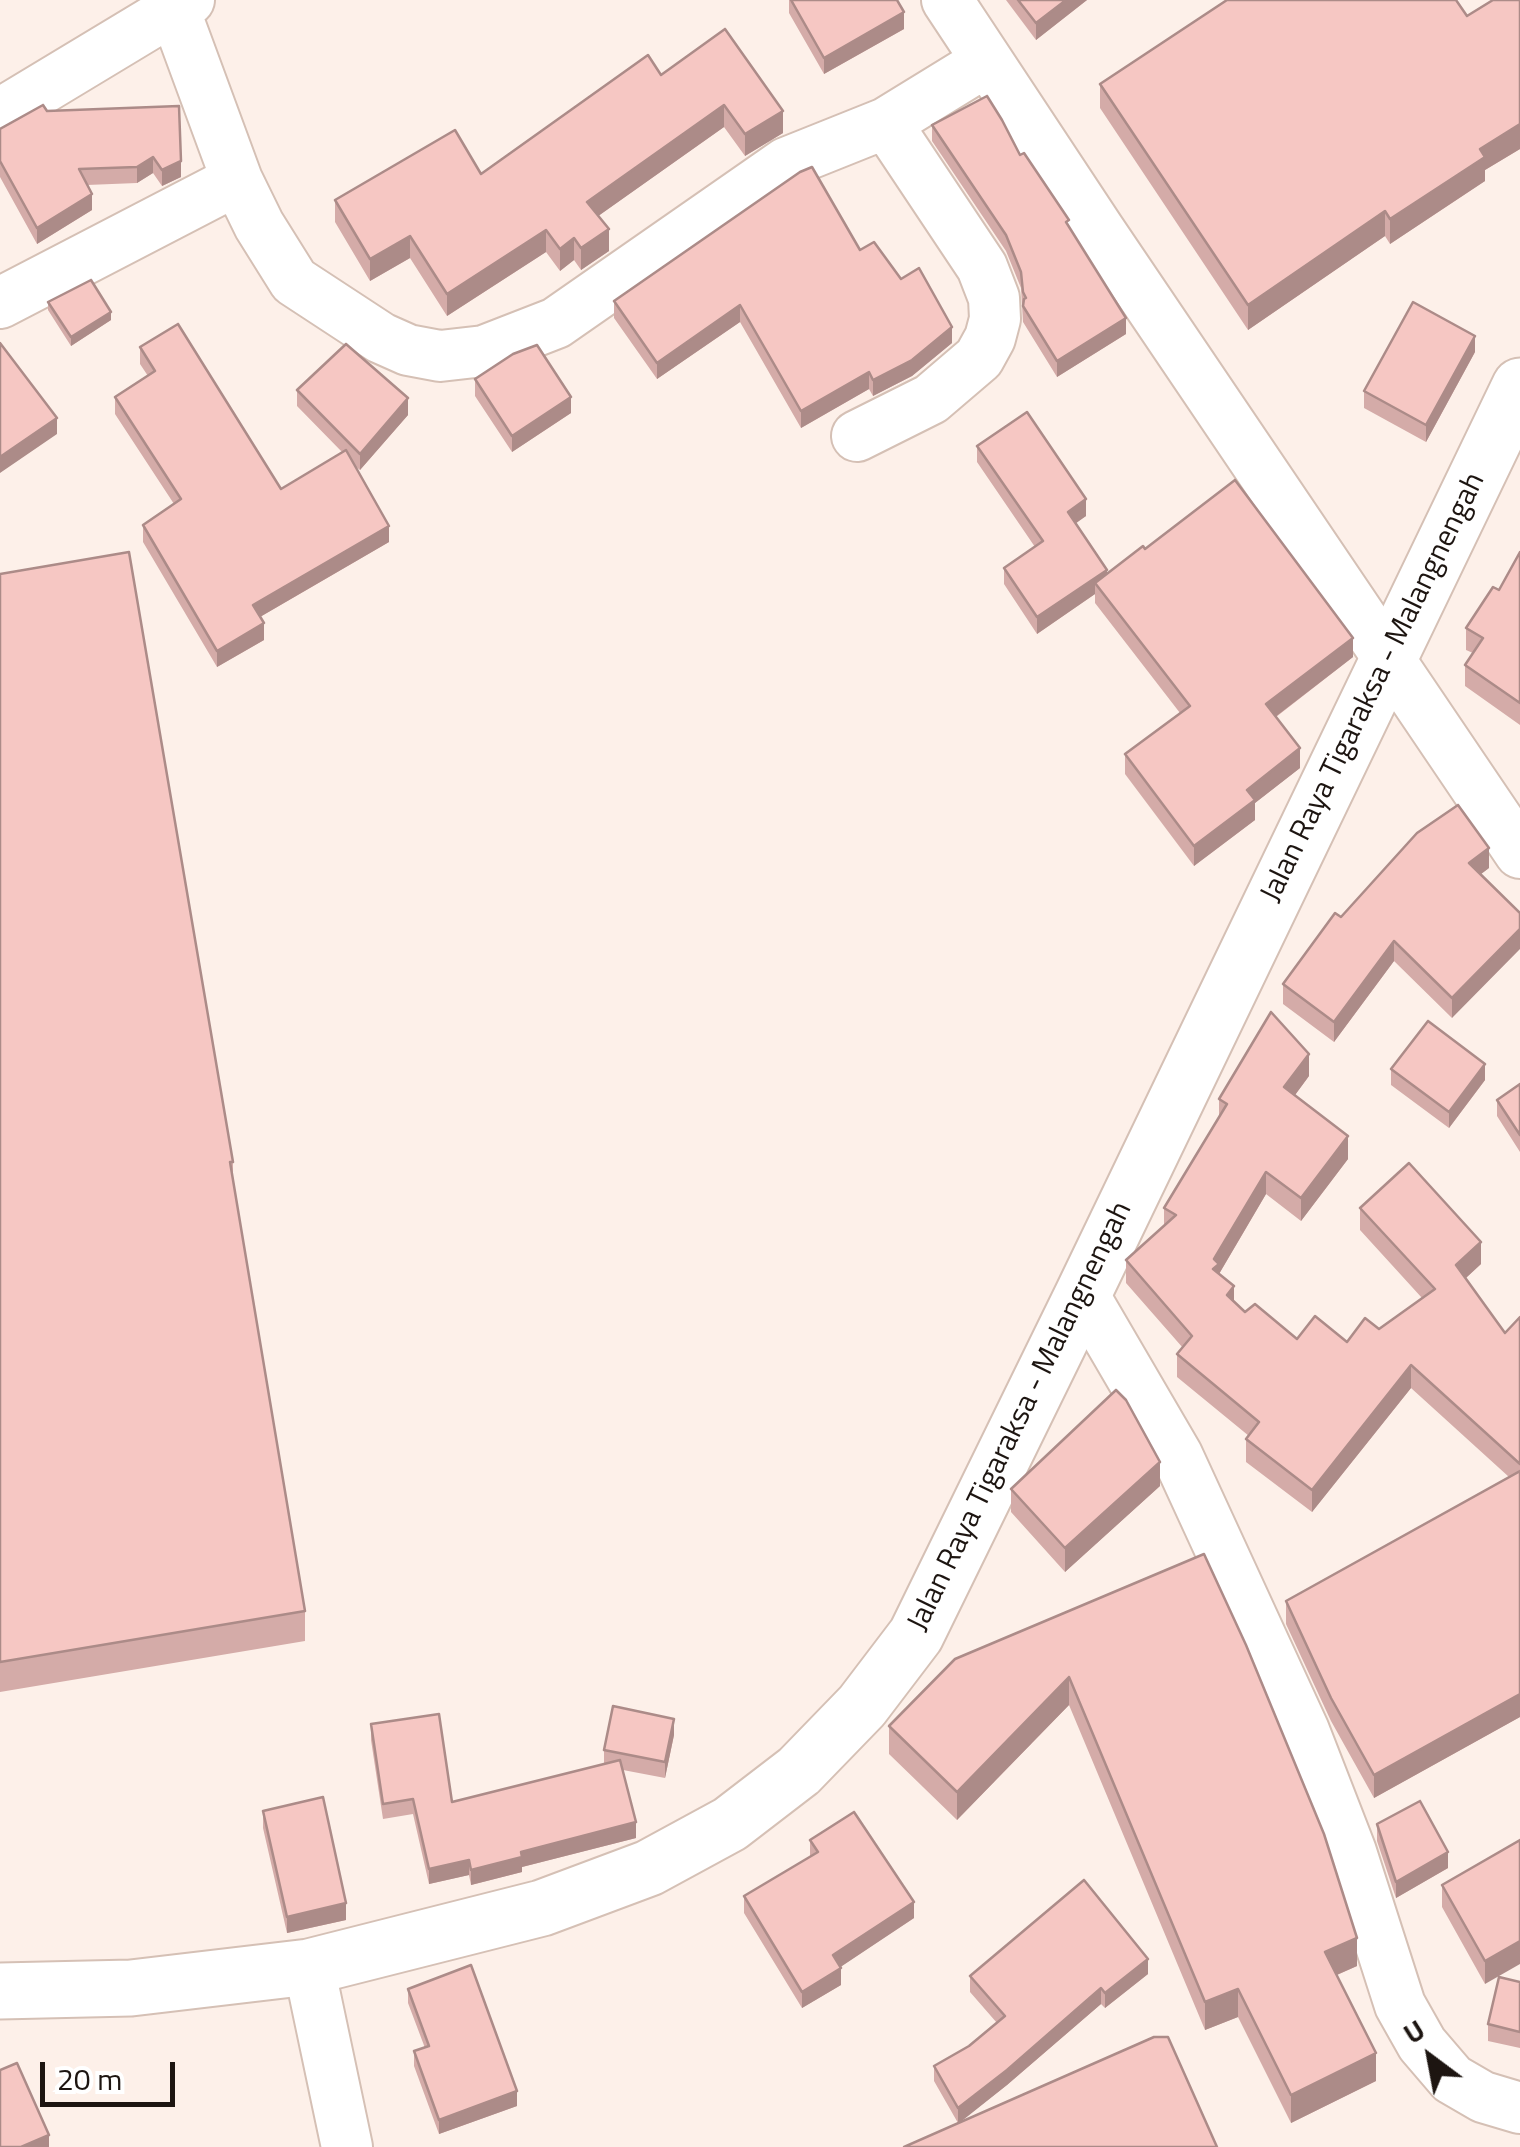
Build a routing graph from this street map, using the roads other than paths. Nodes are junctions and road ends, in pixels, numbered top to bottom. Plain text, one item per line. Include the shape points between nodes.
1 (947, 0) edge
2 (182, 4) edge
3 (988, 61) junction
4 (0, 114) edge
5 (886, 123) junction
6 (237, 180) junction
7 (0, 303) edge
8 (1520, 386) edge
9 (857, 436) dead end
10 (1388, 657) junction
11 (1520, 852) edge
12 (1083, 1294) junction
13 (308, 1967) junction
14 (0, 1991) edge
15 (1502, 2102) edge
16 (1520, 2134) edge
17 (347, 2147) edge

1 - 3 street
2 - 4 street
2 - 6 street
3 - 5 street
3 - 10 street
5 - 6 street via 786,163 556,323 484,351 440,356 381,338 294,280
5 - 9 street via 982,267 995,319 979,358 931,399
6 - 7 street
8 - 10 main road, Jalan Raya Tigaraksa - Malangnengah
10 - 11 street
10 - 12 main road, Jalan Raya Tigaraksa - Malangnengah
12 - 13 main road, Jalan Raya Tigaraksa - Malangnengah via 916,1635 862,1706 799,1771 730,1824 649,1868 542,1908
12 - 15 street via 1177,1455 1304,1731 1400,2004 1452,2079
13 - 14 main road, Jalan Raya Tigaraksa - Malangnengah via 130,1988
13 - 17 street
15 - 16 street

